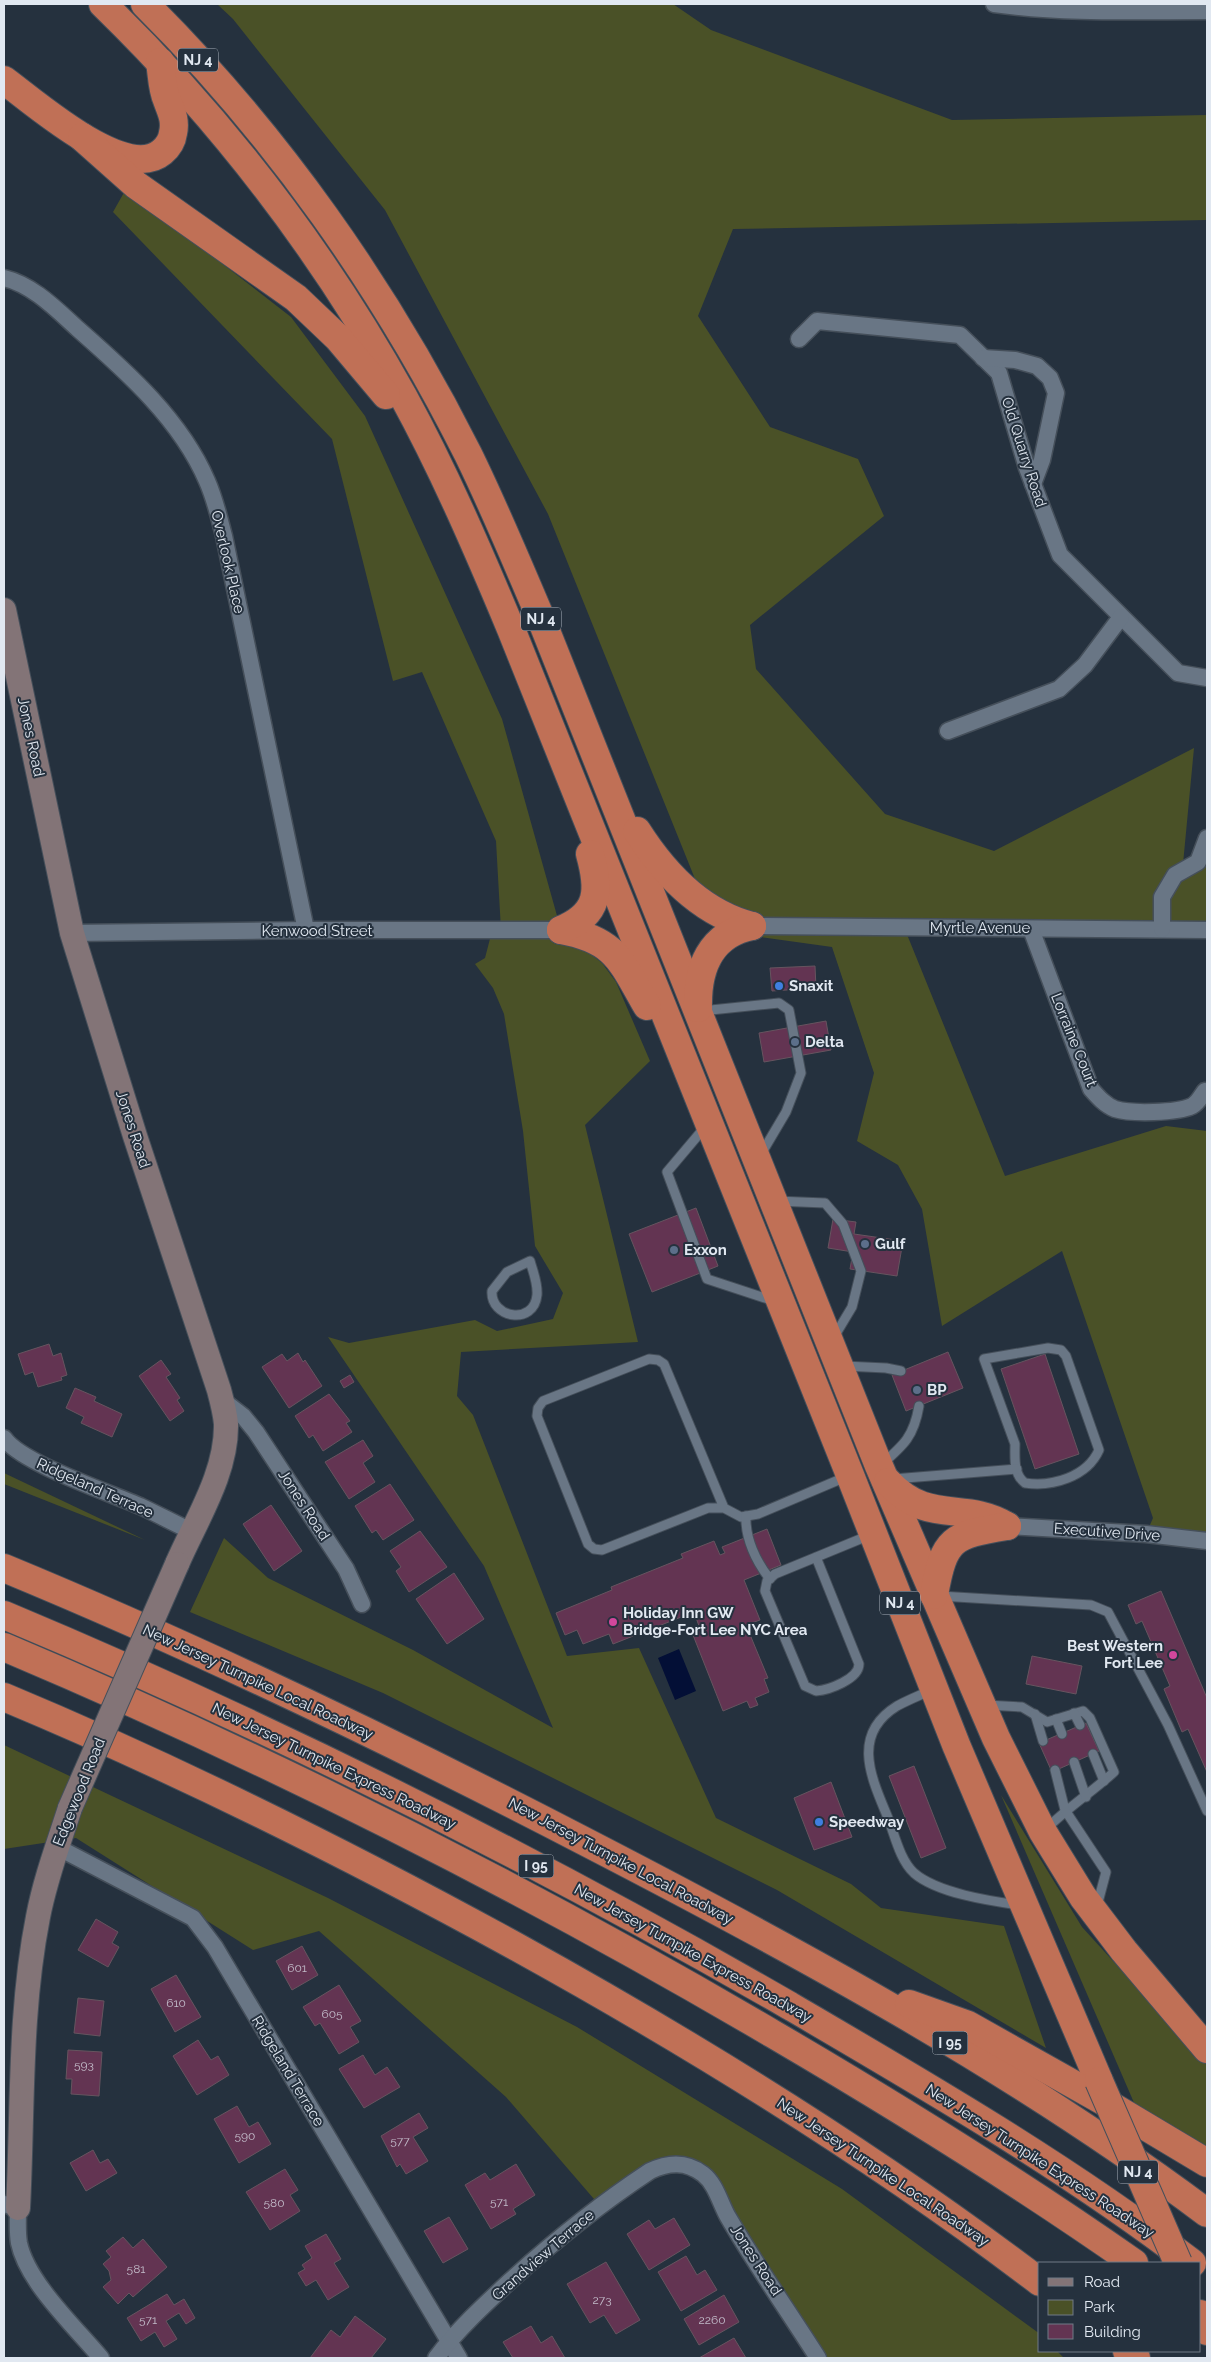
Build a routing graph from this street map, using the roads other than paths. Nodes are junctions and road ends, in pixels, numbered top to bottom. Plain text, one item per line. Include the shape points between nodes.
1 (103, 4) edge
2 (145, 4) edge
3 (170, 4) edge
4 (994, 4) edge
5 (1207, 11) edge
6 (160, 62) junction
7 (4, 80) edge
8 (248, 118) junction
9 (82, 137) junction
10 (4, 278) edge
11 (799, 339) dead end
12 (983, 358) junction
13 (437, 462) junction
14 (1033, 484) junction
15 (4, 610) edge
16 (1121, 617) junction
17 (1207, 678) edge
18 (948, 731) dead end
19 (596, 758) junction
20 (565, 764) junction
21 (1207, 838) edge
22 (1203, 862) edge
23 (752, 926) junction
24 (1031, 928) junction
25 (1162, 929) junction
26 (306, 930) junction
27 (561, 930) junction
28 (1207, 930) edge
29 (72, 934) junction
30 (698, 1012) junction
31 (1205, 1091) dead end
32 (705, 1113) junction
33 (757, 1160) junction
34 (774, 1200) junction
35 (530, 1261) joint
36 (781, 1304) junction
37 (835, 1354) junction
38 (901, 1371) dead end
39 (221, 1399) junction
40 (919, 1406) dead end
41 (4, 1438) edge
42 (1017, 1469) junction
43 (882, 1472) junction
44 (850, 1475) junction
45 (724, 1508) junction
46 (746, 1516) junction
47 (1007, 1526) junction
48 (192, 1531) junction
49 (874, 1534) junction
50 (1207, 1541) edge
51 (816, 1557) junction
52 (4, 1568) edge
53 (770, 1579) junction
54 (934, 1596) junction
55 (362, 1604) dead end
56 (4, 1615) edge
57 (4, 1647) edge
58 (934, 1689) junction
59 (4, 1697) edge
60 (981, 1704) junction
61 (1074, 1713) junction
62 (1035, 1714) junction
63 (1056, 1718) junction
64 (1080, 1725) dead end
65 (1062, 1734) dead end
66 (1043, 1742) dead end
67 (1093, 1754) dead end
68 (1074, 1762) dead end
69 (1055, 1770) dead end
70 (1104, 1781) junction
71 (1086, 1797) junction
72 (1065, 1810) junction
73 (1207, 1811) edge
74 (1043, 1832) junction
75 (57, 1847) junction
76 (1022, 1905) junction
77 (1095, 1914) junction
78 (844, 1981) junction
79 (1207, 2049) edge
80 (1207, 2163) edge
81 (691, 2166) joint
82 (11, 2206) edge
83 (1207, 2213) edge
84 (1133, 2262) edge
85 (1178, 2262) edge
86 (1191, 2262) edge
87 (1038, 2281) edge
88 (449, 2341) junction
89 (101, 2358) edge
90 (436, 2358) edge
91 (459, 2358) edge
92 (818, 2358) edge

1 - 6 highway, NJ 4
2 - 8 highway, NJ 4 via 201,62
3 - 8 highway
4 - 5 street via 1086,12
6 - 9 highway via 166,99 174,122 172,140 167,146 154,157 136,158 113,152
6 - 13 highway, NJ 4 via 246,163 327,273 385,365
7 - 9 highway
8 - 19 highway, NJ 4 via 358,264 416,358 499,520
9 - 13 highway via 136,185 310,310 367,370
10 - 26 street, Overlook Place via 45,300 136,382 179,435 206,480 224,536
11 - 12 street, Old Quarry Road via 817,321 960,335
12 - 14 street, Old Quarry Road via 1000,374
12 - 14 street via 1015,360 1037,366 1050,378 1056,394 1042,460
13 - 20 highway, NJ 4 via 483,562
14 - 16 street, Old Quarry Road via 1060,555
15 - 29 street, Jones Road
16 - 17 street, Old Quarry Road via 1178,673
16 - 18 street via 1086,665 1059,689
19 - 23 highway via 638,834 673,878 713,911
19 - 30 highway, NJ 4
20 - 27 highway via 596,884 590,910
20 - 32 highway, NJ 4
21 - 22 street
22 - 25 street via 1175,875 1162,897
23 - 24 street, Myrtle Avenue
23 - 30 highway via 725,935 712,949 702,976
24 - 25 street, Myrtle Avenue
24 - 31 street, Lorraine Court via 1091,1089 1101,1100 1128,1112 1184,1108 1194,1105
25 - 28 street, Myrtle Avenue
26 - 27 street, Kenwood Street
26 - 29 street, Kenwood Street
27 - 32 highway via 600,942 618,958
29 - 39 street, Jones Road
30 - 33 highway, NJ 4
30 - 33 lane via 779,1003 789,1010 801,1074 786,1112
32 - 36 highway, NJ 4
32 - 36 lane via 667,1172 707,1279
33 - 34 highway, NJ 4
34 - 37 highway, NJ 4
34 - 37 lane via 825,1203 843,1224 861,1271
35 - 35 lane via 506,1272 492,1290 493,1300 510,1315 529,1312 536,1301 537,1284
36 - 44 highway, NJ 4
37 - 38 lane
37 - 43 highway, NJ 4
39 - 48 street, Edgewood Road via 226,1424 223,1455
39 - 55 street, Jones Road via 243,1416 256,1432 346,1569
40 - 43 lane via 915,1427
41 - 48 street, Ridgeland Terrace via 30,1459
42 - 42 lane via 1025,1483 1060,1481 1082,1469 1099,1450 1068,1360 1056,1348 984,1359 1015,1444
42 - 43 lane
43 - 47 highway via 902,1496 920,1506 987,1516
43 - 54 highway, NJ 4
44 - 46 lane via 758,1514
44 - 49 highway, NJ 4
45 - 45 lane via 708,1508 602,1550 594,1549 588,1544 540,1424 538,1408 543,1401 649,1359 658,1360 664,1364
45 - 46 lane via 741,1517
46 - 53 lane via 746,1529 760,1567
47 - 50 street, Executive Drive
47 - 54 highway via 964,1535 950,1544 939,1570
48 - 75 street, Edgewood Road, bridge via 70,1808
49 - 51 lane
49 - 58 highway, NJ 4
51 - 53 lane
51 - 53 lane via 859,1664 858,1672 852,1677 820,1691 808,1689 766,1591
52 - 78 highway, New Jersey Turnpike Local Roadway / I 95 via 111,1614 446,1771 692,1897
54 - 60 highway, NJ 4
54 - 73 lane via 1091,1606 1108,1612 1168,1725
56 - 86 highway, New Jersey Turnpike Express Roadway / I 95 via 318,1757 483,1839 672,1940 850,2041 982,2121 1112,2205
57 - 84 highway, New Jersey Turnpike Express Roadway / I 95 via 287,1774 567,1917 877,2096 1002,2174
58 - 76 highway, NJ 4
58 - 76 lane via 896,1706 883,1718 874,1731 867,1753 874,1783 906,1864 924,1879 948,1889 985,1900
59 - 87 highway, New Jersey Turnpike Local Roadway via 246,1805 615,2001 808,2119
60 - 62 lane via 1022,1707
60 - 74 highway, NJ 4
61 - 63 lane
61 - 64 lane
61 - 70 lane via 1083,1711 1090,1718 1114,1772
62 - 63 lane via 1047,1722
62 - 66 lane
63 - 65 lane
67 - 70 lane
68 - 71 lane
69 - 72 lane
70 - 71 lane
71 - 72 lane
72 - 74 lane
72 - 77 lane via 1106,1872
74 - 77 highway, NJ 4
75 - 82 street, Edgewood Road via 38,1918 29,1983
75 - 88 street, Ridgeland Terrace via 193,1918 215,1947
76 - 85 highway, NJ 4, bridge
77 - 79 highway, NJ 4
78 - 80 highway via 968,2025
78 - 83 highway, New Jersey Turnpike Local Roadway / I 95 via 1047,2102
81 - 88 street, Grandview Terrace via 663,2165 620,2190 558,2238
81 - 92 street, Jones Road via 705,2175 714,2188 726,2215
82 - 89 street via 28,2266 41,2287
88 - 90 street, Grandview Terrace
88 - 91 street, Ridgeland Terrace

